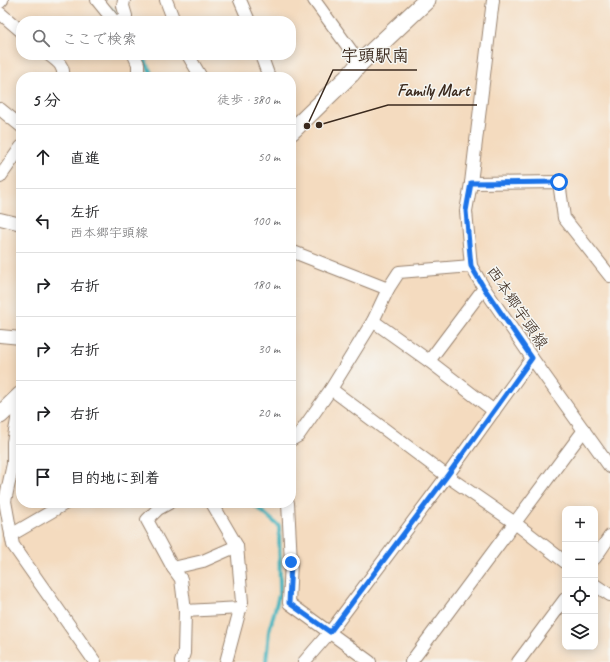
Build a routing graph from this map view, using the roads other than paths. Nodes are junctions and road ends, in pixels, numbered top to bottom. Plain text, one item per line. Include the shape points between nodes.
1 (2, 0) edge
2 (96, 0) edge
3 (124, 0) edge
4 (166, 0) edge
5 (240, 0) edge
6 (314, 0) edge
7 (427, 0) edge
8 (493, 0) edge
9 (0, 2) edge
10 (0, 13) edge
11 (110, 16) edge
12 (122, 16) edge
13 (172, 16) edge
14 (246, 16) edge
15 (16, 27) edge
16 (55, 60) edge
17 (136, 60) edge
18 (191, 60) edge
19 (263, 60) edge
20 (360, 63) junction
21 (64, 72) edge
22 (138, 72) edge
23 (198, 72) edge
24 (267, 72) edge
25 (0, 109) edge
26 (16, 122) edge
27 (296, 126) edge
28 (16, 153) edge
29 (0, 177) edge
30 (471, 183) junction
31 (0, 219) edge
32 (16, 223) edge
33 (296, 253) edge
34 (471, 266) junction
35 (610, 276) edge
36 (484, 288) junction
37 (388, 289) junction
38 (373, 321) junction
39 (0, 336) edge
40 (16, 338) edge
41 (532, 358) junction
42 (429, 361) junction
43 (331, 389) junction
44 (16, 399) edge
45 (494, 411) junction
46 (0, 415) edge
47 (584, 430) junction
48 (16, 431) edge
49 (296, 437) edge
50 (610, 467) edge
51 (447, 476) junction
52 (57, 508) edge
53 (155, 508) edge
54 (215, 508) edge
55 (288, 508) edge
56 (515, 523) junction
57 (11, 535) junction
58 (610, 536) edge
59 (237, 546) junction
60 (598, 554) edge
61 (562, 560) edge
62 (173, 568) junction
63 (598, 587) edge
64 (610, 595) edge
65 (562, 603) edge
66 (241, 608) junction
67 (185, 611) junction
68 (330, 632) junction
69 (95, 662) edge
70 (181, 662) edge
71 (226, 662) edge
72 (304, 662) edge
73 (370, 662) edge
74 (411, 662) edge
75 (518, 662) edge

1 - 9 street
2 - 11 street
3 - 12 street
4 - 13 street
5 - 14 street
6 - 20 street
7 - 20 street
8 - 30 street, 西本郷宇頭線
10 - 15 street
16 - 21 street via 62,66
17 - 22 street
18 - 23 street
19 - 24 street
20 - 27 street
25 - 26 street
28 - 29 street
30 - 34 street, 西本郷宇頭線 via 466,211
30 - 35 street via 559,182 564,218
31 - 32 street
33 - 37 street
34 - 36 street, 西本郷宇頭線
34 - 37 street via 399,272
36 - 41 street, 西本郷宇頭線
36 - 42 street
37 - 38 street
38 - 42 street
38 - 43 street
39 - 40 street
41 - 45 street
41 - 47 street, 西本郷宇頭線
42 - 45 street
43 - 49 street
43 - 51 street
44 - 46 street
45 - 51 street
47 - 50 street, 西本郷宇頭線
47 - 56 street
48 - 57 street via 6,501
51 - 56 street
51 - 68 street
52 - 57 street
53 - 62 street via 147,520
54 - 59 street
55 - 68 street via 291,562 289,603
56 - 61 street
56 - 74 street
57 - 69 street via 12,545
58 - 60 street
59 - 62 street via 203,561
59 - 66 street
62 - 67 street via 181,579
63 - 64 street
65 - 75 street
66 - 67 street
66 - 71 street
67 - 70 street via 184,653
68 - 72 street
68 - 73 street

